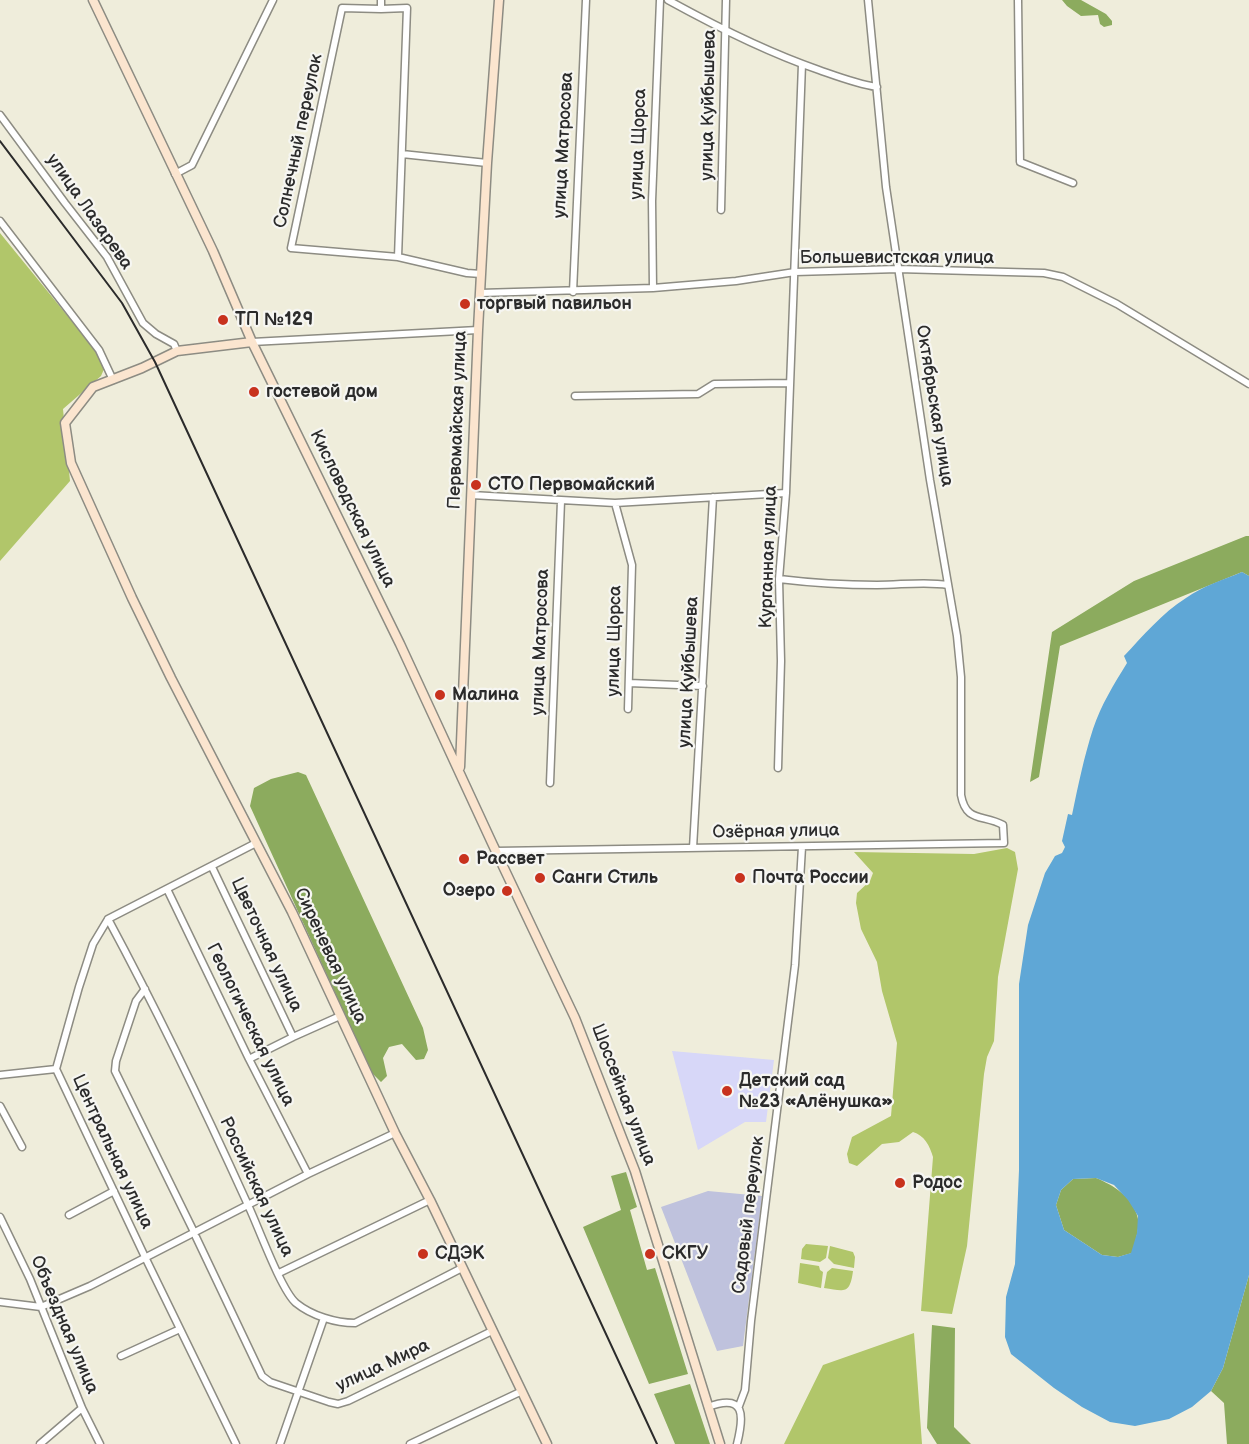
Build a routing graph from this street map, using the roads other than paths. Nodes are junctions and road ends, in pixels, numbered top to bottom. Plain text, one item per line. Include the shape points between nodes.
1 (93, 0) edge
2 (273, 0) edge
3 (381, 0) edge
4 (499, 0) edge
5 (586, 0) edge
6 (660, 0) edge
7 (668, 0) edge
8 (726, 0) edge
9 (868, 0) edge
10 (1018, 0) edge
11 (381, 9) junction
12 (726, 31) junction
13 (802, 64) junction
14 (877, 87) junction
15 (0, 115) edge
16 (402, 154) junction
17 (487, 163) junction
18 (175, 174) junction
19 (1073, 183) dead end
20 (722, 210) dead end
21 (0, 220) edge
22 (398, 258) junction
23 (898, 269) junction
24 (795, 272) junction
25 (481, 274) junction
26 (653, 288) junction
27 (573, 292) junction
28 (480, 293) junction
29 (478, 330) junction
30 (252, 342) junction
31 (177, 351) junction
32 (113, 380) junction
33 (790, 383) junction
34 (1249, 384) edge
35 (575, 396) dead end
36 (786, 493) junction
37 (471, 495) junction
38 (713, 497) junction
39 (561, 501) junction
40 (615, 503) junction
41 (779, 579) junction
42 (948, 585) junction
43 (629, 683) junction
44 (703, 686) junction
45 (628, 709) dead end
46 (777, 768) dead end
47 (460, 771) junction
48 (550, 783) dead end
49 (970, 814) joint
50 (256, 843) junction
51 (802, 847) junction
52 (693, 849) junction
53 (496, 851) junction
54 (212, 867) junction
55 (167, 889) junction
56 (108, 919) junction
57 (145, 989) junction
58 (340, 1016) junction
59 (292, 1037) junction
60 (249, 1059) junction
61 (56, 1069) junction
62 (0, 1075) edge
63 (0, 1106) edge
64 (395, 1133) junction
65 (22, 1147) dead end
66 (308, 1174) junction
67 (114, 1191) junction
68 (430, 1200) junction
69 (248, 1204) junction
70 (69, 1215) dead end
71 (0, 1217) edge
72 (195, 1234) junction
73 (145, 1257) junction
74 (462, 1268) junction
75 (279, 1273) junction
76 (0, 1302) edge
77 (41, 1307) junction
78 (324, 1317) junction
79 (180, 1329) junction
80 (492, 1331) junction
81 (121, 1356) dead end
82 (299, 1392) junction
83 (520, 1392) junction
84 (708, 1407) junction
85 (739, 1407) junction
86 (82, 1408) junction
87 (40, 1444) edge
88 (100, 1444) edge
89 (236, 1444) edge
90 (280, 1444) edge
91 (410, 1444) edge
92 (546, 1444) edge
93 (720, 1444) edge
94 (736, 1444) edge

1 - 18 street, Кисловодская улица
2 - 18 street via 192,165
3 - 11 street
4 - 17 street, Первомайская улица
5 - 27 street, улица Матросова
6 - 26 street, улица Щорса via 652,201
7 - 12 street
8 - 12 street, улица Куйбышева
9 - 14 street, Октябрьская улица
10 - 19 street via 1020,162
11 - 16 street, Солнечный переулок via 407,8
11 - 22 street, Солнечный переулок via 342,8 291,248
12 - 13 street
12 - 20 street, улица Куйбышева
13 - 14 street via 860,85
13 - 24 street, Курганная улица
14 - 23 street, Октябрьская улица
15 - 31 street, улица Лазарева via 107,257 143,323 174,344
16 - 17 street
16 - 22 street, Солнечный переулок
17 - 25 street, Первомайская улица
18 - 30 street, Кисловодская улица
21 - 32 street via 99,350
22 - 25 street, Солнечный переулок
23 - 24 street, Большевистская улица
23 - 34 street, Большевистская улица via 1044,273 1063,277 1117,304
23 - 42 street, Октябрьская улица
24 - 26 street, Большевистская улица
24 - 33 street, Курганная улица
25 - 28 street, Первомайская улица
26 - 27 street, Большевистская улица
27 - 28 street, Большевистская улица
28 - 29 street, Первомайская улица
29 - 30 street
29 - 37 street, Первомайская улица
30 - 31 street, Сиреневая улица
30 - 47 street, Кисловодская улица
31 - 32 street, Сиреневая улица
32 - 50 street, Сиреневая улица via 93,387 65,423 71,464 171,678
33 - 35 street via 714,384 698,394
33 - 36 street, Курганная улица
36 - 38 street
36 - 41 street, Курганная улица
37 - 39 street
37 - 47 street, Первомайская улица
38 - 40 street
38 - 44 street, улица Куйбышева
39 - 40 street
39 - 48 street, улица Матросова
40 - 43 street, улица Щорса via 632,566
41 - 42 street via 834,585
41 - 46 street, Курганная улица
42 - 49 street, Октябрьская улица via 961,677 962,795 965,810
43 - 44 street
43 - 45 street, улица Щорса
44 - 52 street, улица Куйбышева
47 - 53 street, Шоссейная улица
49 - 51 street, Озёрная улица via 1003,825 1004,843
50 - 54 street
50 - 58 street, Сиреневая улица
51 - 52 street, Озёрная улица
51 - 85 street, Садовый переулок via 795,965 745,1390
52 - 53 street, Озёрная улица
53 - 84 street, Шоссейная улица via 575,1018 635,1171
54 - 55 street
54 - 59 street, Цветочная улица
55 - 56 street
55 - 60 street, Геологическая улица
56 - 57 street, Российская улица
56 - 61 street, Центральная улица via 93,944
57 - 69 street, Российская улица
57 - 72 street, улица Мира via 136,1000 115,1071
58 - 59 street
58 - 64 street, Сиреневая улица
59 - 60 street
60 - 66 street, Геологическая улица
61 - 62 street
61 - 67 street, Центральная улица
63 - 65 street
64 - 66 street
64 - 68 street, Сиреневая улица
66 - 69 street
67 - 70 street
67 - 73 street, Центральная улица
68 - 74 street, Сиреневая улица
68 - 75 street
69 - 72 street
69 - 75 street, Российская улица
71 - 77 street, Объездная улица
72 - 73 street
72 - 82 street, улица Мира via 262,1376
73 - 77 street
73 - 79 street, Центральная улица
74 - 78 street, Российская улица via 356,1323
74 - 80 street, Сиреневая улица
75 - 78 street, Российская улица via 297,1303
76 - 77 street
77 - 86 street, Объездная улица
78 - 82 street
79 - 81 street
79 - 89 street, Центральная улица
80 - 82 street, улица Мира via 338,1404
80 - 83 street, Сиреневая улица
82 - 90 street
83 - 91 street
83 - 92 street, Сиреневая улица
84 - 85 street via 727,1402
84 - 93 street, Шоссейная улица
85 - 94 street, Садовый переулок via 742,1418
86 - 87 street
86 - 88 street, Объездная улица

